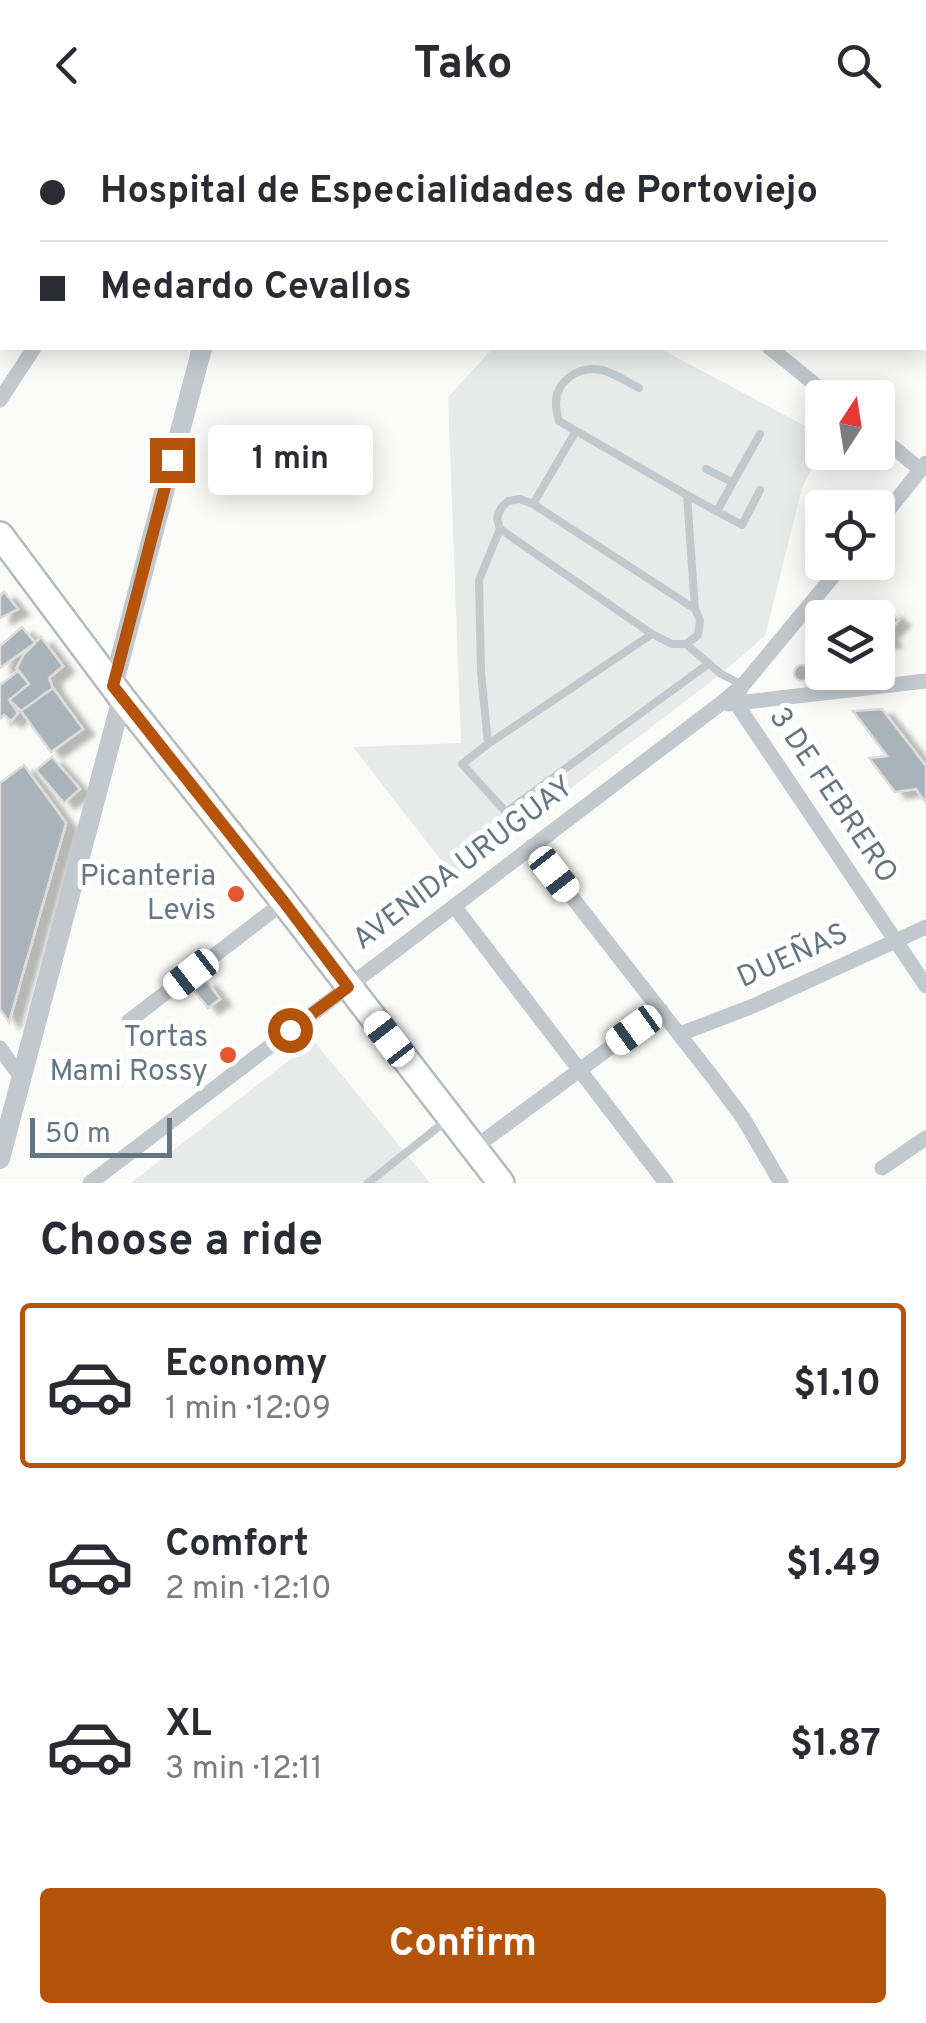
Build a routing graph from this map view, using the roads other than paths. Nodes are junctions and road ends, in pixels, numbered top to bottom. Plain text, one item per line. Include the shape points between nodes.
1 (33, 350) edge
2 (202, 350) edge
3 (775, 350) edge
4 (811, 380) edge
5 (639, 388) dead end
6 (0, 400) edge
7 (576, 432) junction
8 (760, 434) dead end
9 (895, 451) edge
10 (706, 469) dead end
11 (921, 476) edge
12 (732, 482) junction
13 (760, 490) dead end
14 (687, 494) junction
15 (533, 504) junction
16 (895, 505) edge
17 (717, 511) junction
18 (500, 529) junction
19 (0, 535) edge
20 (830, 580) edge
21 (695, 609) junction
22 (652, 634) junction
23 (686, 644) junction
24 (708, 664) junction
25 (926, 681) edge
26 (743, 685) junction
27 (118, 692) junction
28 (728, 704) junction
29 (488, 744) junction
30 (532, 846) junction
31 (284, 902) junction
32 (454, 906) junction
33 (926, 927) edge
34 (897, 941) junction
35 (926, 986) edge
36 (348, 987) junction
37 (661, 1010) junction
38 (128, 1021) dead end
39 (680, 1034) junction
40 (0, 1048) edge
41 (580, 1070) junction
42 (20, 1076) junction
43 (450, 1118) junction
44 (926, 1138) edge
45 (474, 1148) junction
46 (0, 1159) edge
47 (882, 1168) dead end
48 (90, 1183) edge
49 (368, 1183) edge
50 (502, 1183) edge
51 (666, 1183) edge
52 (781, 1183) edge

1 - 6 street
2 - 27 street
3 - 4 street
5 - 7 lane via 604,370 573,373 555,402 559,421
7 - 14 lane
7 - 15 lane
8 - 12 lane
9 - 11 street
10 - 12 lane
11 - 16 street
12 - 17 lane
13 - 17 lane via 742,525
14 - 17 lane
14 - 21 lane
15 - 18 lane via 508,501
15 - 21 lane
18 - 22 lane
18 - 29 lane via 479,580
19 - 27 main road
20 - 26 street
21 - 23 lane via 698,635
22 - 23 lane
22 - 29 lane
23 - 24 lane
24 - 26 lane
24 - 29 lane via 506,812 462,764
25 - 28 street
26 - 28 street, 3 DE FEBRERO
27 - 31 main road
27 - 42 street
28 - 30 street, AVENIDA URUGUAY
28 - 34 street, 3 DE FEBRERO
30 - 32 street, AVENIDA URUGUAY
30 - 37 street
31 - 36 main road
31 - 38 street
32 - 36 street, AVENIDA URUGUAY
32 - 41 street
33 - 34 street, DUEÑAS
34 - 35 street, 3 DE FEBRERO
34 - 39 street, DUEÑAS
36 - 43 main road
36 - 48 street, AVENIDA URUGUAY
37 - 39 street
37 - 41 street
39 - 52 street via 743,1118
40 - 42 street
41 - 45 street
41 - 51 street
42 - 46 street
43 - 45 main road
43 - 49 lane
44 - 47 street
45 - 50 main road

